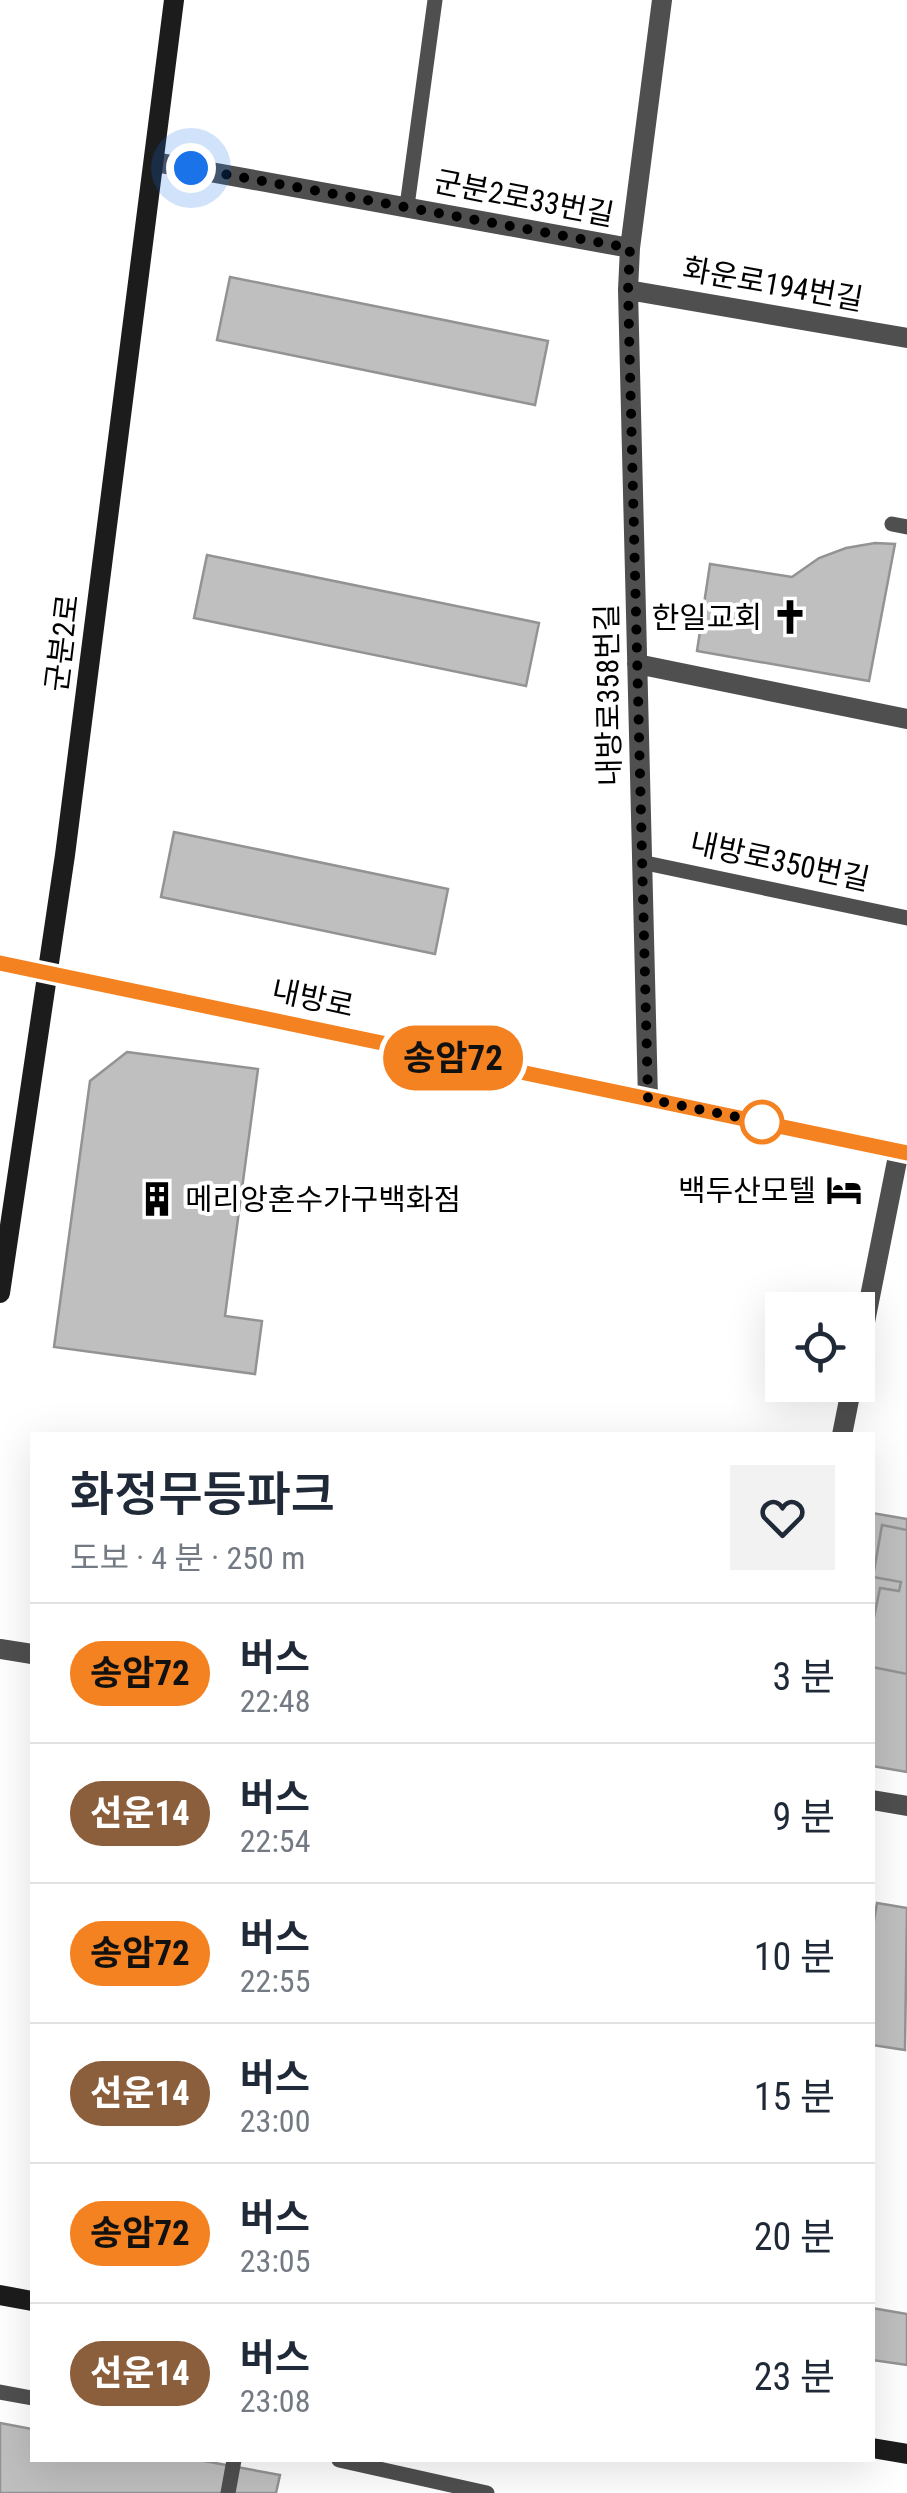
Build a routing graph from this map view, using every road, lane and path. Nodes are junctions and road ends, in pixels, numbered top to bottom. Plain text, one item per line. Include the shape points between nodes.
1 (174, 0) edge
2 (435, 0) edge
3 (662, 0) edge
4 (155, 162) junction
5 (407, 206) junction
6 (630, 248) junction
7 (628, 290) junction
8 (907, 338) edge
9 (638, 664) junction
10 (907, 719) edge
11 (641, 862) junction
12 (907, 918) edge
13 (0, 964) edge
14 (49, 974) junction
15 (648, 1099) junction
16 (903, 1152) edge
17 (872, 1292) edge
18 (0, 1293) edge
19 (849, 1402) edge
20 (843, 1432) edge
21 (0, 1649) edge
22 (30, 1654) edge
23 (875, 1801) edge
24 (907, 1806) edge
25 (0, 2296) edge
26 (30, 2301) edge
27 (0, 2392) edge
28 (30, 2398) edge
29 (875, 2449) edge
30 (907, 2454) edge
31 (234, 2462) edge
32 (348, 2462) edge
33 (228, 2493) edge
34 (487, 2493) edge

1 - 4 street, 군분2로
2 - 5 lane, 군분2로33번길
3 - 6 street, 내방로358번길
4 - 5 street, 군분2로33번길
4 - 14 street, 군분2로
5 - 6 street, 군분2로33번길
6 - 7 street, 내방로358번길
7 - 8 street, 화운로194번길
7 - 9 street, 내방로358번길
9 - 10 street
9 - 11 street, 내방로358번길
11 - 12 lane, 내방로350번길
11 - 15 street, 내방로358번길
13 - 14 street, 내방로
14 - 15 street, 내방로
14 - 18 street, 군분2로
15 - 16 street, 내방로
16 - 17 street
19 - 20 street
21 - 22 street
23 - 24 street
25 - 26 street
27 - 28 lane
29 - 30 street
31 - 33 lane
32 - 34 lane

